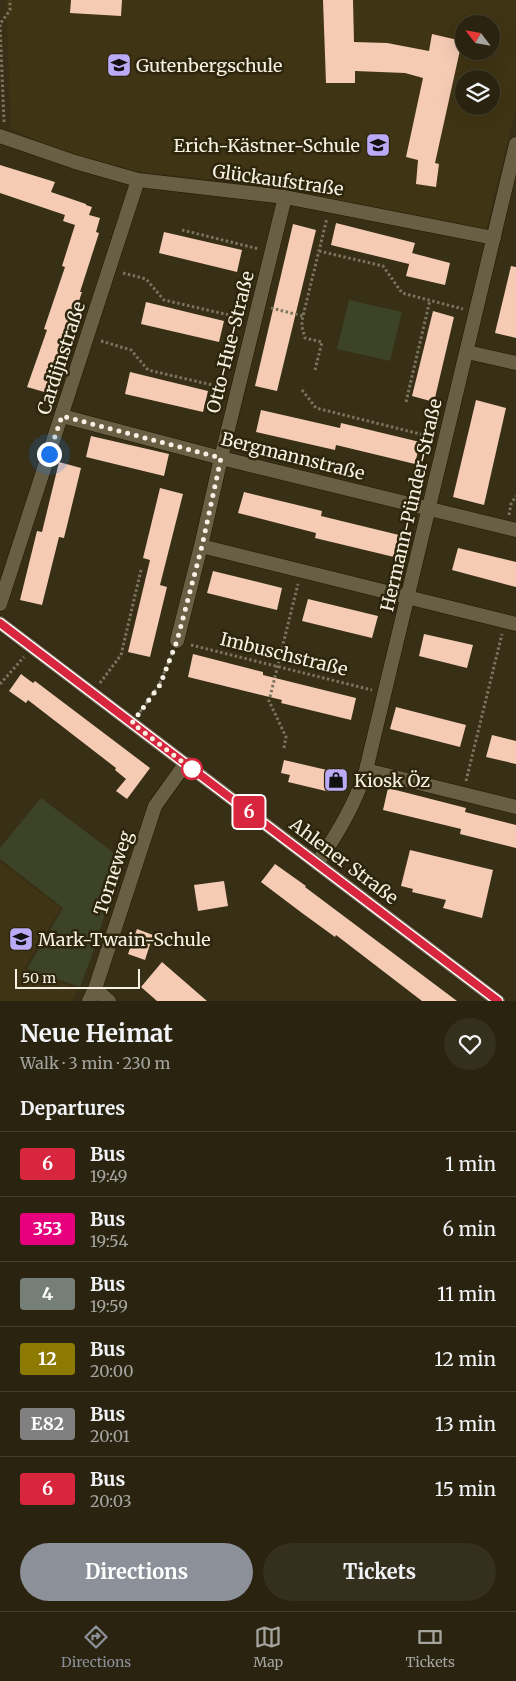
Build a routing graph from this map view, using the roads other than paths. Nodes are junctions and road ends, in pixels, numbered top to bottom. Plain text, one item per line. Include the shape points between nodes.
1 (2, 137) edge
2 (516, 144) edge
3 (138, 180) junction
4 (285, 197) junction
5 (494, 238) junction
6 (467, 352) junction
7 (516, 363) edge
8 (62, 416) junction
9 (221, 458) junction
10 (428, 508) junction
11 (516, 530) edge
12 (202, 546) junction
13 (408, 598) junction
14 (0, 604) edge
15 (0, 623) edge
16 (510, 623) edge
17 (177, 641) road end
18 (186, 763) junction
19 (366, 770) junction
20 (516, 807) edge
21 (317, 864) junction
22 (92, 995) edge
23 (109, 1001) edge
24 (498, 1001) edge

1 - 3 street, Glückaufstraße
2 - 5 street, Hermann-Pünder-Straße
3 - 4 street, Glückaufstraße
3 - 8 street, Cardijnstraße
4 - 5 street, Glückaufstraße
4 - 9 street, Otto-Hue-Straße
5 - 6 street, Hermann-Pünder-Straße
6 - 7 street
6 - 10 street, Hermann-Pünder-Straße
8 - 9 street, Bergmannstraße
8 - 14 street, Cardijnstraße
9 - 10 street, Bergmannstraße
9 - 12 street, Otto-Hue-Straße
10 - 11 street, Bergmannstraße
10 - 13 street, Hermann-Pünder-Straße
12 - 13 street
12 - 17 street, Otto-Hue-Straße
13 - 16 street
13 - 19 street, Hermann-Pünder-Straße
15 - 18 street, Ahlener Straße
18 - 21 street, Ahlener Straße
18 - 22 street, Torneweg via 155,806
19 - 20 street
19 - 21 street, Hermann-Pünder-Straße via 347,816
21 - 24 street, Ahlener Straße
22 - 23 street

